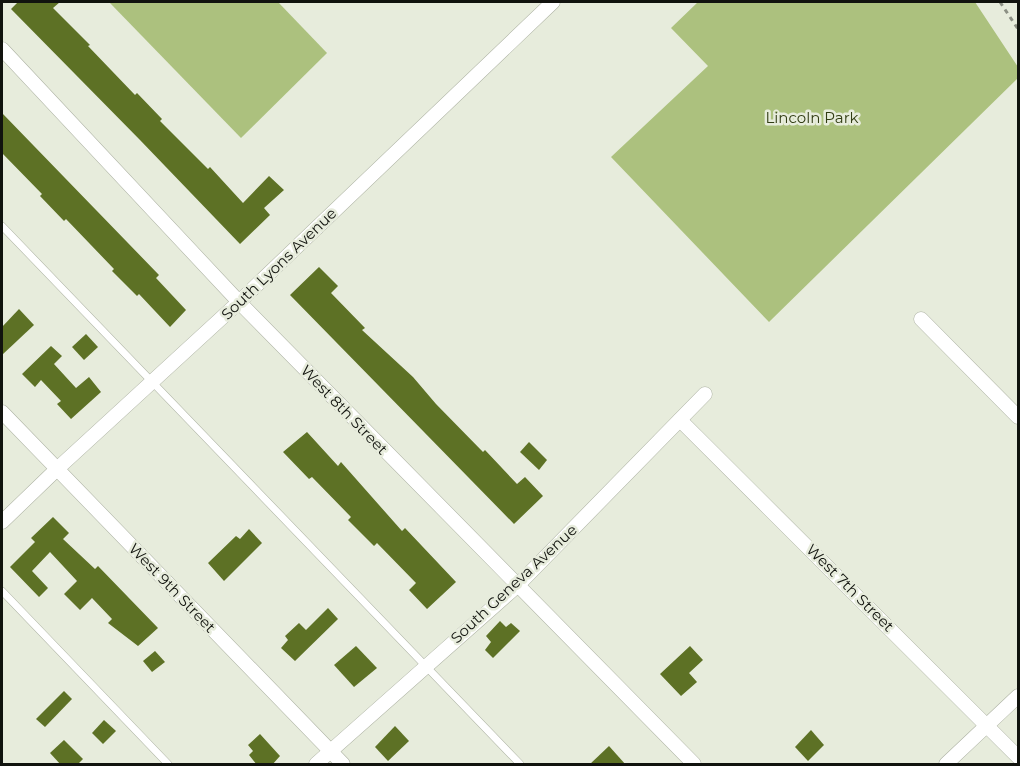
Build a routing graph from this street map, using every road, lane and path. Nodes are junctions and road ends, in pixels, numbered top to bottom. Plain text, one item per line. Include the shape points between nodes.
1 (553, 2) edge
2 (1000, 2) edge
3 (1018, 29) edge
4 (2, 49) edge
5 (2, 226) edge
6 (239, 302) junction
7 (921, 319) dead end
8 (153, 381) junction
9 (705, 394) dead end
10 (2, 412) edge
11 (1018, 417) edge
12 (680, 420) junction
13 (57, 469) junction
14 (2, 522) edge
15 (516, 586) junction
16 (2, 591) edge
17 (424, 667) junction
18 (1018, 696) edge
19 (987, 725) junction
20 (330, 751) junction
21 (1018, 757) edge
22 (168, 765) edge
23 (316, 765) edge
24 (343, 765) edge
25 (520, 765) edge
26 (694, 765) edge
27 (946, 765) edge

1 - 6 street, South Lyons Avenue
2 - 3 path
4 - 6 street, West 8th Street
5 - 8 lane
6 - 8 street, South Lyons Avenue
6 - 15 street, West 8th Street
7 - 11 street
8 - 13 street, South Lyons Avenue
8 - 17 lane
9 - 12 street, South Geneva Avenue
10 - 13 street, West 9th Street
12 - 15 street, South Geneva Avenue
12 - 19 street, West 7th Street
13 - 14 street, South Lyons Avenue
13 - 20 street, West 9th Street
15 - 17 street, South Geneva Avenue
15 - 26 street, West 8th Street
16 - 22 lane
17 - 20 street, South Geneva Avenue
17 - 25 lane
18 - 19 street
19 - 21 street, West 7th Street
19 - 27 street
20 - 23 street, South Geneva Avenue
20 - 24 street, West 9th Street

